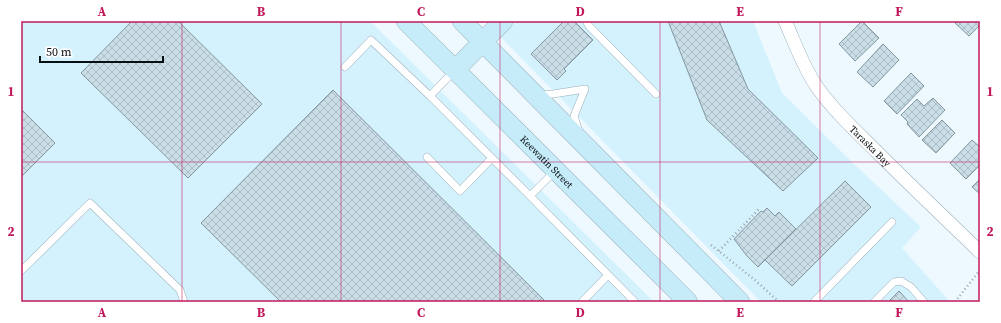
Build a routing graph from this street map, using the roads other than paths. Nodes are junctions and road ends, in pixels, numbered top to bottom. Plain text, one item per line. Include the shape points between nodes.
1 (406, 21) edge
2 (462, 21) edge
3 (503, 21) edge
4 (586, 21) edge
5 (785, 21) edge
6 (482, 41) junction
7 (345, 67) dead end
8 (455, 70) junction
9 (535, 94) junction
10 (656, 94) dead end
11 (430, 96) junction
12 (581, 141) junction
13 (427, 157) dead end
14 (492, 158) junction
15 (555, 170) junction
16 (530, 196) junction
17 (892, 222) dead end
18 (980, 252) edge
19 (21, 271) edge
20 (608, 275) junction
21 (184, 302) edge
22 (582, 302) edge
23 (635, 302) edge
24 (688, 302) edge
25 (740, 302) edge
26 (814, 302) edge
27 (874, 302) edge
28 (924, 302) edge

1 - 8 main road, Keewatin Street
2 - 6 main road
3 - 6 main road
4 - 10 lane via 588,26
5 - 18 street, Taraska Bay via 803,63 827,101
6 - 8 main road
6 - 9 main road
7 - 11 lane via 371,40
8 - 11 lane
8 - 15 main road, Keewatin Street
9 - 12 main road
9 - 12 lane via 585,89 574,116
11 - 14 lane
12 - 25 main road
13 - 14 lane via 460,190
14 - 16 lane
15 - 16 lane
15 - 24 main road, Keewatin Street
16 - 20 lane
17 - 26 lane
19 - 21 lane via 90,203 180,290
20 - 22 lane
20 - 23 lane
27 - 28 lane via 894,282 901,281 911,287

